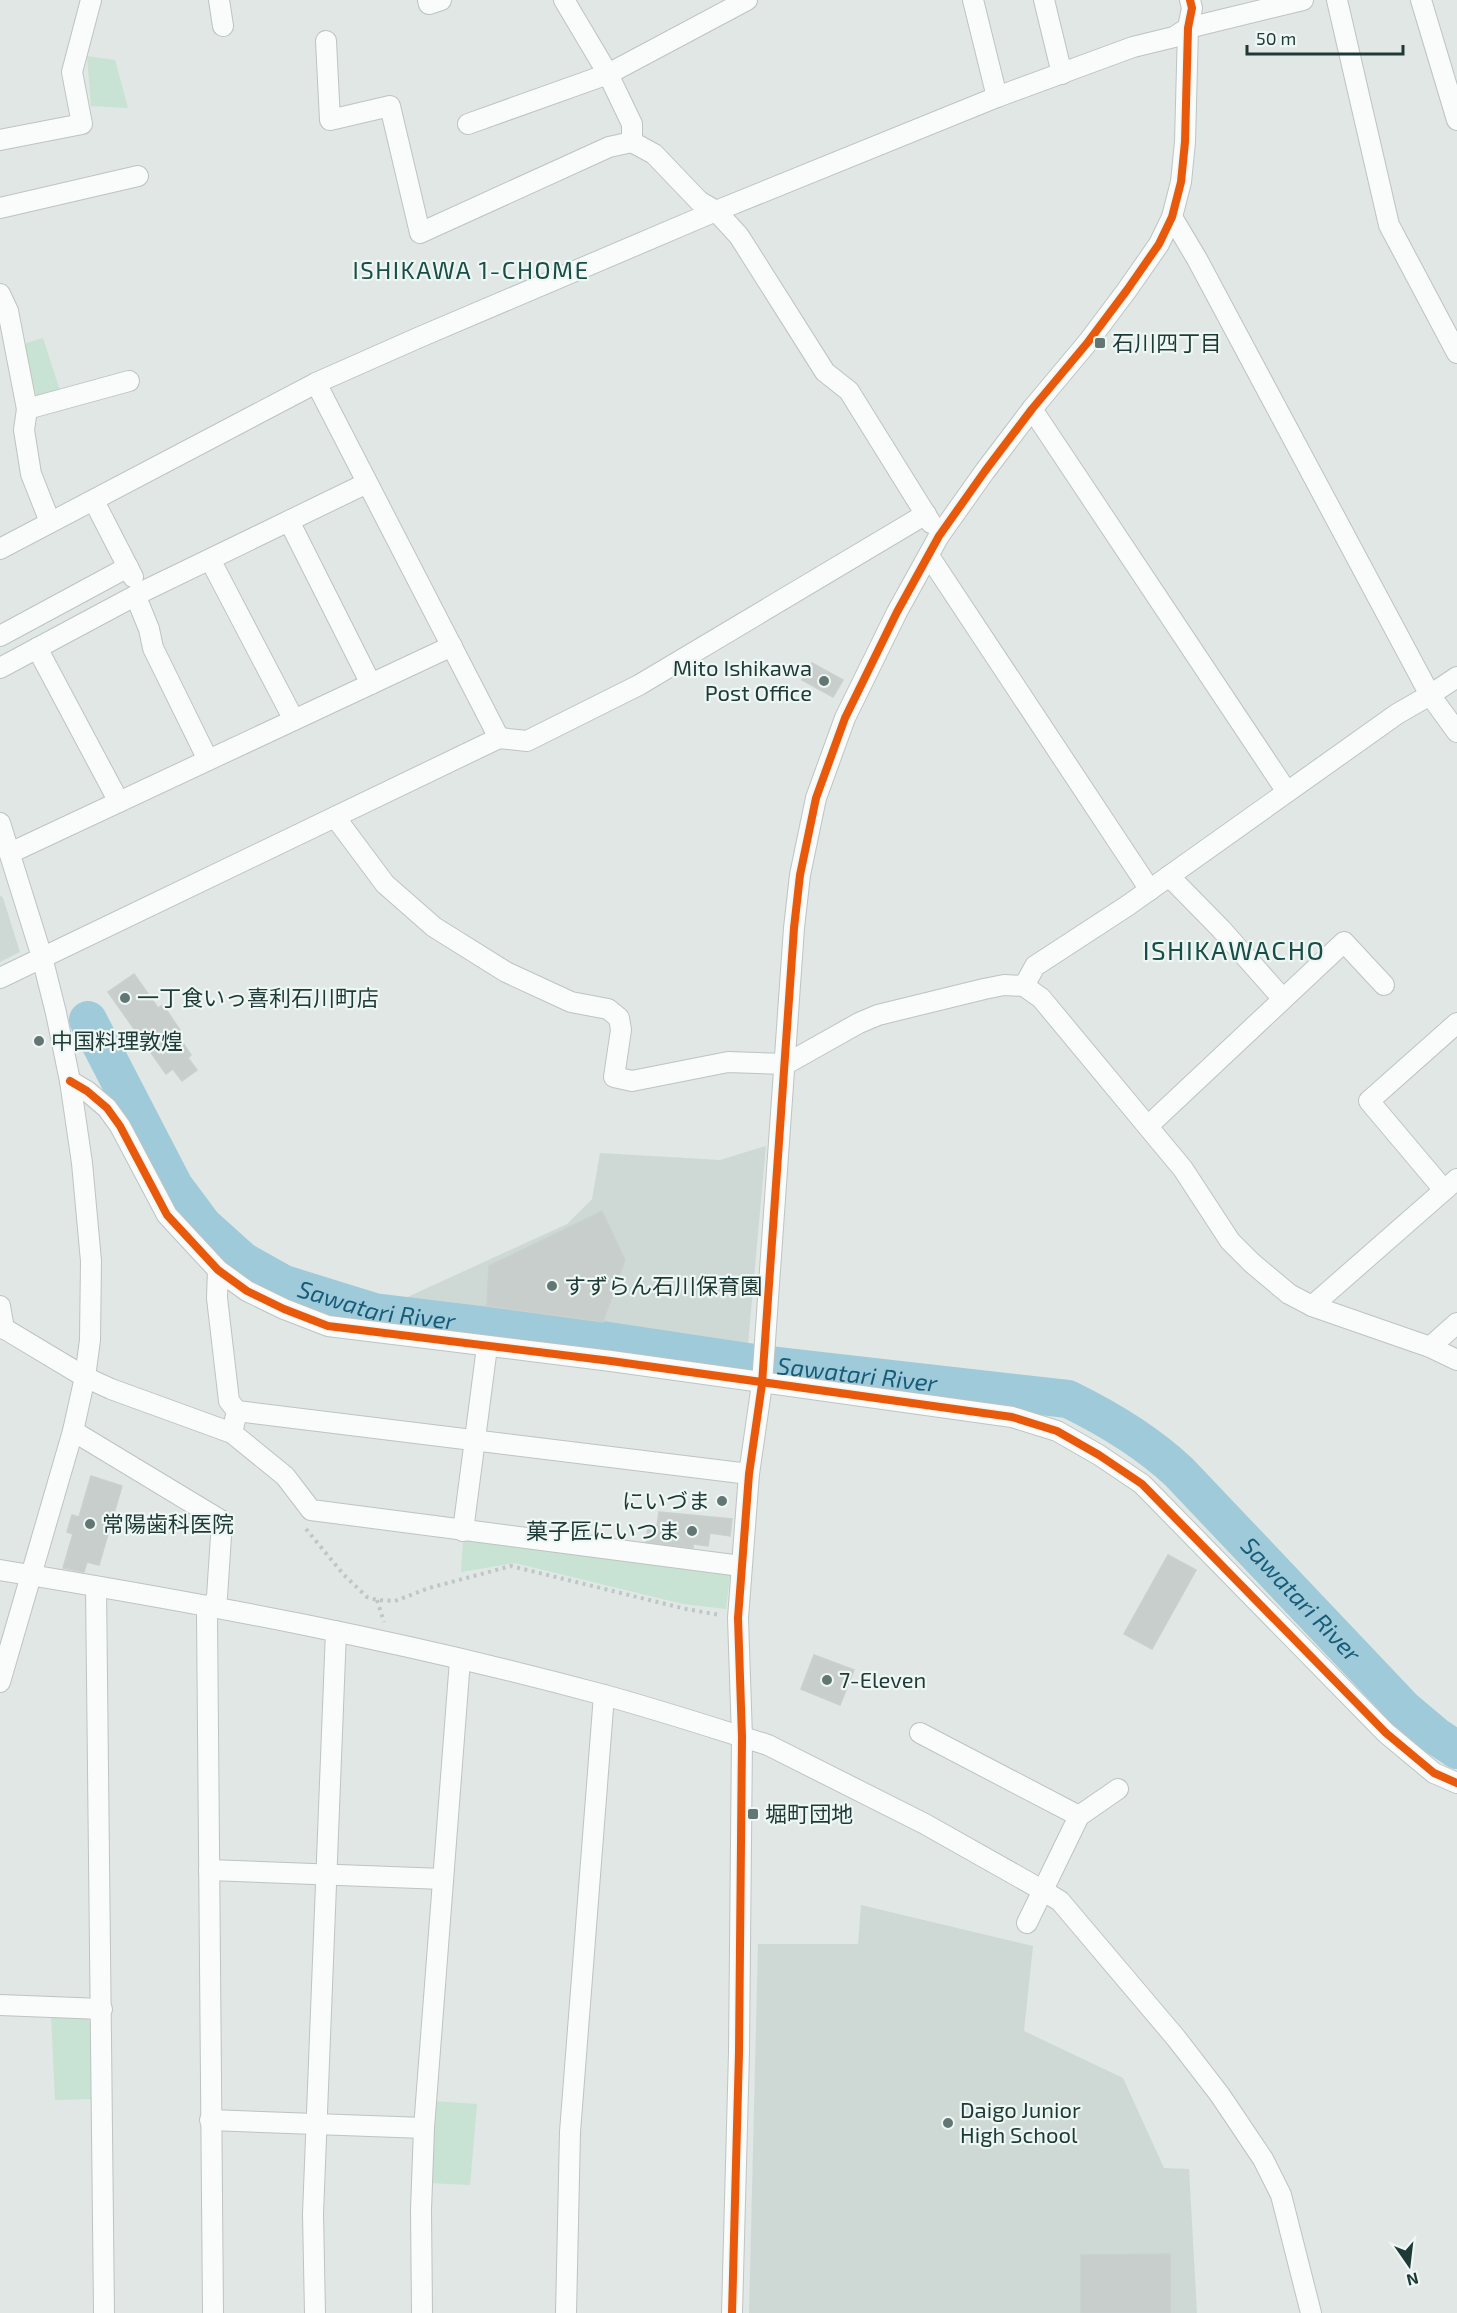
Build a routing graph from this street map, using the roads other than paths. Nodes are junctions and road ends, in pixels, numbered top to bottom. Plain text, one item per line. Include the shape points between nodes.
1 (91, 0) edge
2 (219, 0) edge
3 (428, 0) edge
4 (441, 0) edge
5 (564, 0) edge
6 (747, 0) edge
7 (973, 0) edge
8 (1044, 0) edge
9 (1190, 0) edge
10 (1303, 0) edge
11 (1336, 0) edge
12 (1421, 0) edge
13 (223, 26) dead end
14 (1188, 28) junction
15 (326, 41) dead end
16 (608, 74) junction
17 (1062, 74) junction
18 (997, 97) junction
19 (1457, 120) edge
20 (468, 124) dead end
21 (0, 140) edge
22 (632, 142) junction
23 (138, 176) dead end
24 (0, 208) edge
25 (716, 211) junction
26 (1172, 217) junction
27 (0, 294) edge
28 (1457, 353) edge
29 (129, 381) dead end
30 (316, 383) junction
31 (27, 409) junction
32 (1032, 409) junction
33 (367, 483) junction
34 (94, 501) junction
35 (926, 514) junction
36 (289, 521) junction
37 (50, 522) junction
38 (939, 536) junction
39 (0, 549) edge
40 (929, 556) junction
41 (128, 567) junction
42 (214, 567) dead end
43 (139, 594) junction
44 (0, 636) edge
45 (452, 646) junction
46 (37, 648) junction
47 (0, 668) edge
48 (1457, 676) edge
49 (371, 684) junction
50 (1430, 695) junction
51 (294, 720) junction
52 (1457, 732) edge
53 (499, 738) junction
54 (208, 760) junction
55 (1287, 792) junction
56 (119, 802) junction
57 (334, 817) junction
58 (0, 823) edge
59 (10, 853) junction
60 (1169, 876) junction
61 (1150, 890) junction
62 (42, 957) junction
63 (0, 978) edge
64 (1384, 985) dead end
65 (1024, 986) junction
66 (1283, 999) junction
67 (1457, 1023) edge
68 (786, 1064) junction
69 (70, 1081) junction
70 (1148, 1126) junction
71 (1450, 1185) edge
72 (218, 1270) junction
73 (0, 1306) edge
74 (1312, 1306) junction
75 (1457, 1323) edge
76 (2, 1328) edge
77 (487, 1347) junction
78 (1430, 1347) junction
79 (1457, 1360) edge
80 (85, 1377) junction
81 (762, 1378) junction
82 (237, 1411) junction
83 (73, 1431) junction
84 (232, 1433) junction
85 (475, 1440) junction
86 (749, 1474) junction
87 (463, 1531) junction
88 (741, 1566) junction
89 (0, 1570) edge
90 (30, 1575) junction
91 (96, 1587) junction
92 (210, 1607) junction
93 (336, 1631) junction
94 (460, 1660) junction
95 (0, 1682) edge
96 (604, 1695) junction
97 (920, 1733) dead end
98 (742, 1737) junction
99 (1457, 1783) edge
100 (1118, 1789) dead end
101 (1079, 1816) junction
102 (209, 1870) junction
103 (326, 1873) junction
104 (443, 1879) junction
105 (1042, 1890) junction
106 (1027, 1923) dead end
107 (0, 2005) edge
108 (102, 2009) junction
109 (210, 2121) junction
110 (317, 2124) junction
111 (424, 2128) junction
112 (104, 2313) edge
113 (213, 2313) edge
114 (315, 2313) edge
115 (422, 2313) edge
116 (566, 2313) edge
117 (732, 2313) edge
118 (1311, 2313) edge

1 - 21 street via 72,72 82,124
2 - 13 street
3 - 4 street via 429,4
5 - 16 street
6 - 16 street
7 - 18 street
8 - 17 street
9 - 14 street
10 - 14 street
11 - 28 street via 1389,225
12 - 19 street
14 - 17 street via 1174,37 1133,47
14 - 26 street via 1185,142
15 - 22 street via 330,120 390,106 420,233 609,147
16 - 20 street
16 - 22 street via 632,124
17 - 18 street
18 - 25 street
22 - 25 street via 654,154 699,201
23 - 24 street
25 - 30 street
25 - 35 street via 738,236 825,372 849,392
26 - 32 street via 1159,244 1127,290
26 - 50 street
27 - 31 street via 8,311
29 - 31 street
30 - 33 street
30 - 34 street
31 - 37 street via 24,430 31,474
32 - 38 street
32 - 55 street
33 - 36 street
33 - 45 street
34 - 37 street
34 - 41 street
35 - 38 street
35 - 53 street via 639,685 527,741
36 - 43 street
36 - 49 street
37 - 39 street
38 - 40 street
40 - 61 street
40 - 68 street via 845,718 816,798 800,875
41 - 43 street
41 - 44 street
42 - 51 street
43 - 46 street
43 - 54 street via 153,648
45 - 49 street
45 - 53 street
46 - 47 street
46 - 56 street
48 - 50 street
49 - 51 street
50 - 52 street
50 - 55 street
51 - 54 street
53 - 57 street
54 - 56 street
55 - 60 street
56 - 59 street
57 - 62 street
57 - 68 street via 385,884 434,927 506,972 571,1002 608,1009 619,1018 621,1030 614,1077 633,1081 728,1062
58 - 59 street
59 - 62 street
60 - 61 street
60 - 66 street
61 - 65 street via 1035,966
62 - 63 street
62 - 69 street
64 - 66 street via 1344,942
65 - 68 street via 1004,985 878,1015
65 - 70 street via 1041,998
66 - 70 street
67 - 71 street via 1369,1101
68 - 81 street
69 - 72 street via 107,1108 167,1215
69 - 80 street via 91,1261 90,1340
70 - 74 street via 1183,1169 1230,1241 1289,1294
71 - 74 street
72 - 77 street via 247,1291 328,1326
72 - 82 street via 217,1298 229,1401
73 - 76 street
74 - 78 street
75 - 78 street
76 - 80 street
77 - 81 street
77 - 85 street
78 - 79 street
80 - 83 street
80 - 84 street
81 - 86 street
81 - 99 street via 1012,1417 1057,1431 1099,1455 1142,1484 1386,1732 1434,1773
82 - 84 street
82 - 85 street
83 - 90 street
83 - 92 street via 222,1521 217,1597
84 - 87 street via 285,1476 311,1510
85 - 86 street
85 - 87 street
86 - 88 street
87 - 88 street
88 - 98 street via 738,1618
89 - 90 street
90 - 91 street
90 - 95 street
91 - 92 street
91 - 108 street
92 - 93 street
92 - 102 street
93 - 94 street
93 - 103 street
94 - 96 street
94 - 104 street
96 - 98 street
96 - 116 street via 570,2132
97 - 101 street
98 - 105 street via 768,1745 925,1824
98 - 117 street
100 - 101 street
101 - 105 street
102 - 103 street
102 - 109 street
103 - 104 street
103 - 110 street
104 - 111 street
105 - 106 street
105 - 118 street via 1060,1901 1176,2038 1263,2159 1281,2195
107 - 108 street
108 - 112 street
109 - 110 street
109 - 113 street
110 - 111 street
110 - 114 street via 313,2214
111 - 115 street

